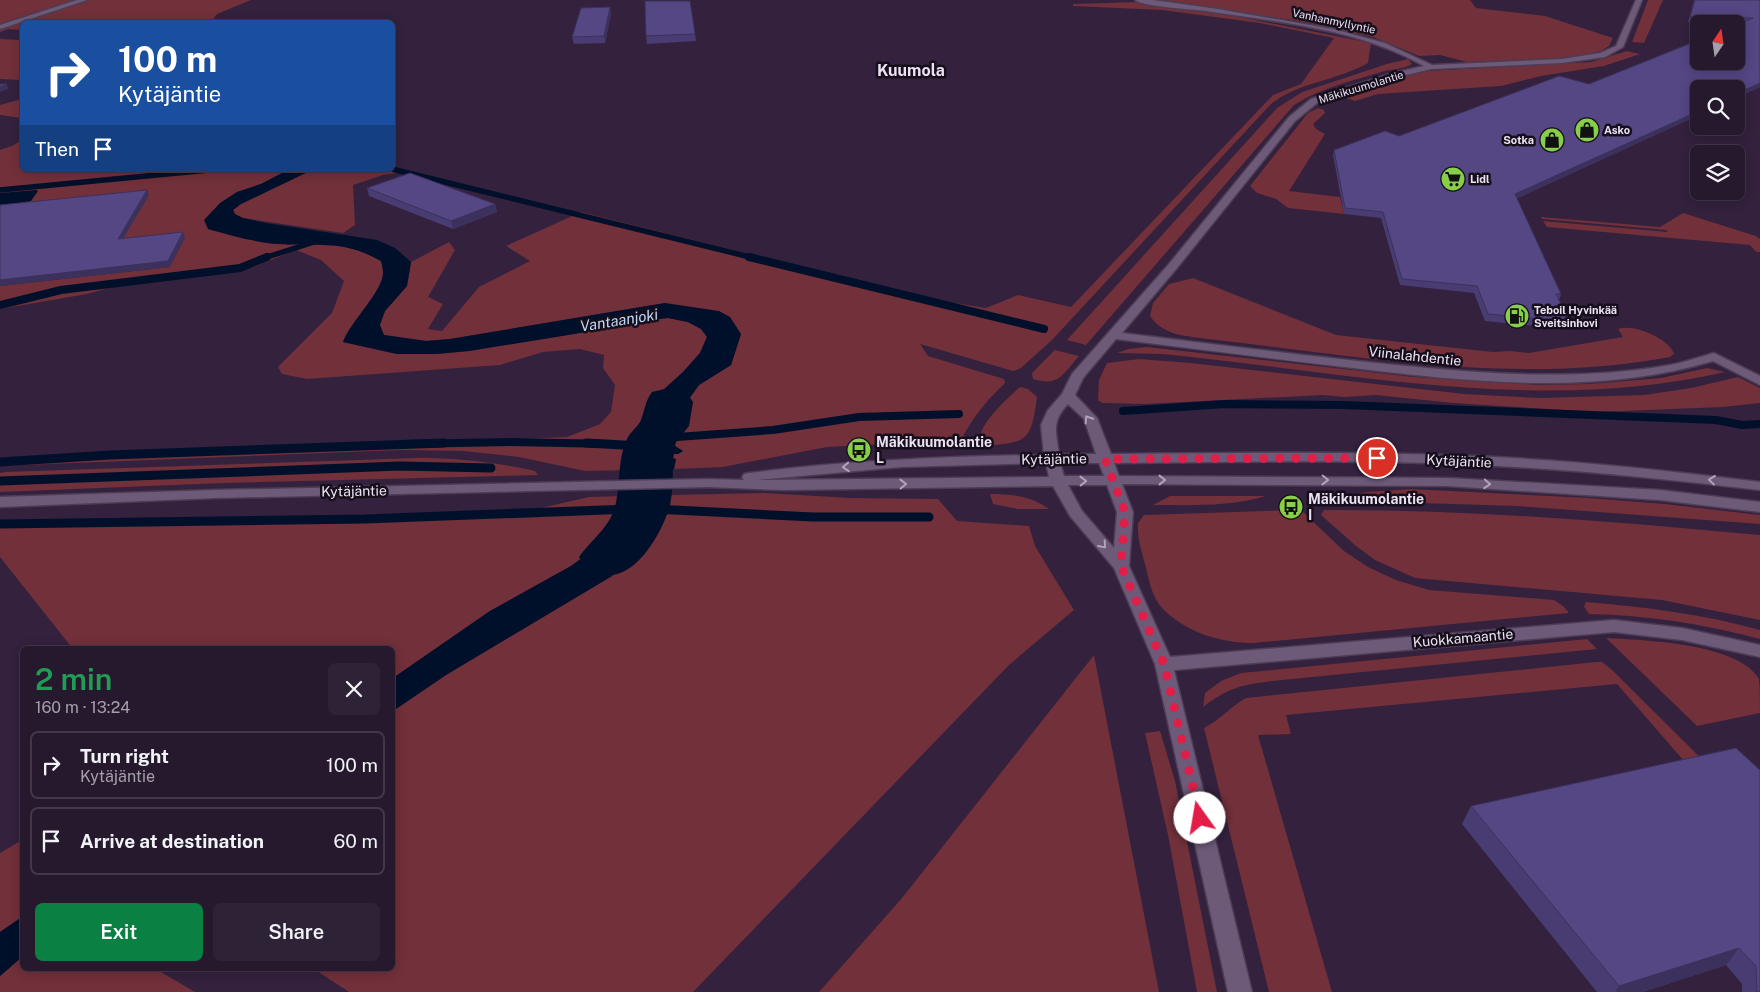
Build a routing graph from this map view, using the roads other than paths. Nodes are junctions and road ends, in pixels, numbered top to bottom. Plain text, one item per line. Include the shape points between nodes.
1 (84, 0) edge
2 (1138, 0) edge
3 (1639, 0) edge
4 (24, 20) edge
5 (20, 21) edge
6 (0, 28) edge
7 (1431, 67) junction
8 (1112, 335) junction
9 (1760, 381) edge
10 (1068, 396) junction
11 (1105, 459) junction
12 (1052, 460) junction
13 (1114, 480) junction
14 (1058, 481) junction
15 (708, 483) junction
16 (1760, 486) edge
17 (0, 502) edge
18 (1760, 507) edge
19 (1121, 566) junction
20 (1760, 651) edge
21 (1164, 664) junction
22 (1240, 992) edge

1 - 4 street
2 - 7 street, Vanhanmyllyntie via 1218,10 1349,35 1388,45
3 - 7 street, Mäkikuumolantie via 1619,47 1602,55 1562,61
5 - 6 street
7 - 8 street, Mäkikuumolantie via 1314,101 1292,119 1173,266
8 - 9 street, Viinalahdentie via 1339,363 1523,380 1612,377 1672,369 1714,357
8 - 10 street, Mäkikuumolantie via 1077,377
11 -> 10 street via 1090,418
10 - 12 street, Mäkikuumolantie via 1055,410 1048,425
11 - 12 street, Kytäjäntie
11 - 13 street
16 -> 11 street, Kytäjäntie via 1439,459
12 - 14 street, Mäkikuumolantie
12 -> 15 street, Kytäjäntie via 888,464 788,472
14 -> 13 street, Kytäjäntie
13 -> 18 street, Kytäjäntie via 1448,482 1660,495
13 - 19 street via 1125,512
15 -> 14 street, Kytäjäntie via 784,486
14 -> 19 street, Mäkikuumolantie via 1075,513
15 - 17 street, Kytäjäntie
19 - 21 street
20 - 21 street, Kuokkamaantie via 1682,634 1614,626
21 - 22 street

